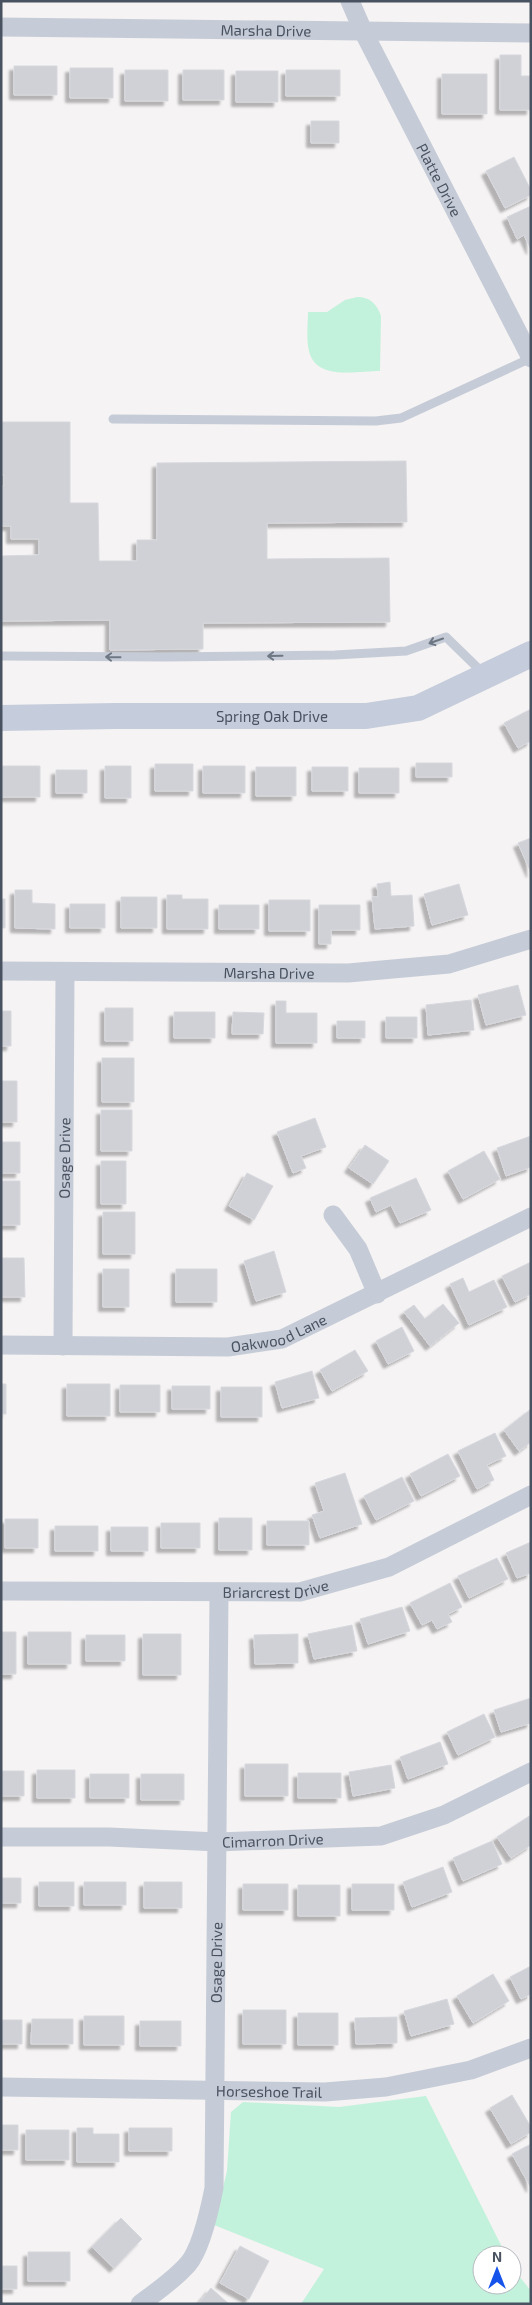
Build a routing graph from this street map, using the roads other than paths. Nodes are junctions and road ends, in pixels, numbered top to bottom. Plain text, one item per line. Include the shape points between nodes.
1 (350, 1) edge
2 (1, 27) edge
3 (363, 31) junction
4 (531, 33) edge
5 (531, 358) edge
6 (113, 419) dead end
7 (531, 654) edge
8 (1, 656) edge
9 (486, 675) junction
10 (1, 718) edge
11 (531, 939) edge
12 (1, 971) edge
13 (66, 972) junction
14 (333, 1215) dead end
15 (531, 1217) edge
16 (377, 1294) junction
17 (1, 1345) edge
18 (63, 1346) junction
19 (531, 1495) edge
20 (1, 1591) edge
21 (219, 1593) junction
22 (531, 1772) edge
23 (1, 1837) edge
24 (218, 1842) junction
25 (531, 2048) edge
26 (1, 2086) edge
27 (216, 2090) junction
28 (140, 2304) edge

1 - 3 street, Platte Drive
2 - 3 street, Marsha Drive
3 - 4 street, Marsha Drive
3 - 5 street, Platte Drive
5 - 6 lane via 401,418 376,421
7 - 9 street, Spring Oak Drive
9 -> 8 lane via 446,637 406,651 335,655
9 - 10 street, Spring Oak Drive via 418,708 366,716
11 - 13 street, Marsha Drive via 449,964 348,973
12 - 13 street, Marsha Drive
13 - 18 street, Osage Drive
14 - 16 street via 358,1249
15 - 16 street, Oakwood Lane
16 - 18 street, Oakwood Lane via 282,1339 228,1347
17 - 18 street, Oakwood Lane
19 - 21 street, Briarcrest Drive via 389,1567 300,1592
20 - 21 street, Briarcrest Drive
21 - 24 street, Osage Drive
22 - 24 street, Cimarron Drive via 444,1815 381,1836
23 - 24 street, Cimarron Drive
24 - 27 street, Osage Drive
25 - 27 street, Horseshoe Trail via 470,2070 386,2087 325,2092
26 - 27 street, Horseshoe Trail
27 - 28 street, Osage Drive via 214,2188 209,2217 189,2263

